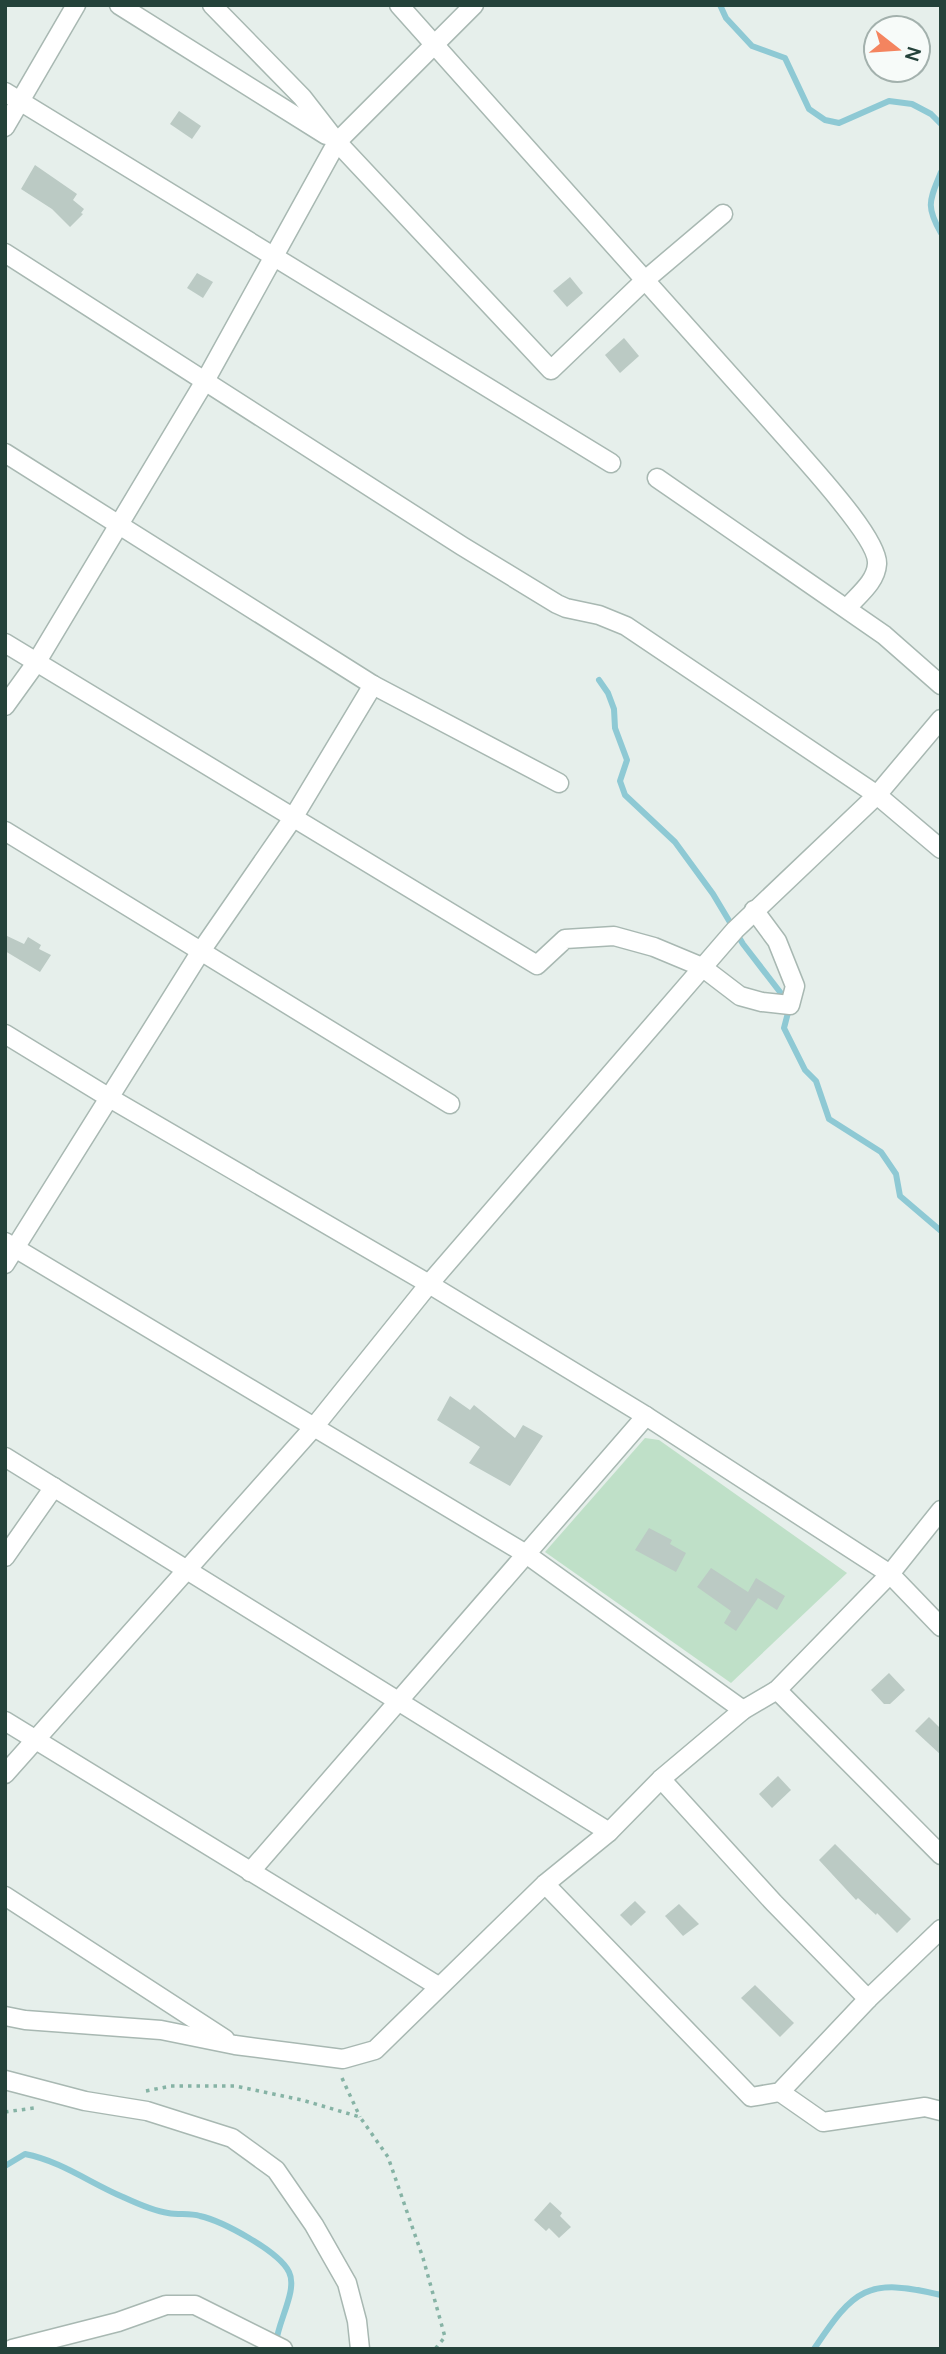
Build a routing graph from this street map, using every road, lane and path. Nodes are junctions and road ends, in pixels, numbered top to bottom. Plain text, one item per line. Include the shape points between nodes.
1 (76, 5) edge
2 (119, 5) edge
3 (212, 5) edge
4 (399, 5) edge
5 (474, 5) edge
6 (433, 43) junction
7 (13, 97) edge
8 (5, 127) edge
9 (337, 142) junction
10 (723, 214) dead end
11 (5, 253) edge
12 (273, 258) junction
13 (645, 281) junction
14 (205, 381) junction
15 (5, 453) edge
16 (611, 463) dead end
17 (657, 478) dead end
18 (118, 526) junction
19 (847, 608) junction
20 (5, 643) edge
21 (36, 663) junction
22 (373, 685) junction
23 (941, 685) edge
24 (5, 706) edge
25 (941, 719) edge
26 (559, 783) dead end
27 (877, 795) junction
28 (293, 818) junction
29 (5, 831) edge
30 (941, 849) edge
31 (754, 910) junction
32 (201, 951) junction
33 (702, 967) junction
34 (5, 1034) edge
35 (108, 1097) junction
36 (450, 1104) dead end
37 (10, 1245) edge
38 (5, 1264) edge
39 (429, 1284) junction
40 (646, 1416) junction
41 (314, 1427) junction
42 (5, 1457) edge
43 (54, 1487) junction
44 (941, 1510) edge
45 (526, 1554) junction
46 (5, 1557) edge
47 (187, 1569) junction
48 (890, 1574) junction
49 (941, 1627) edge
50 (777, 1690) junction
51 (399, 1701) junction
52 (743, 1710) junction
53 (5, 1721) edge
54 (36, 1740) junction
55 (5, 1774) edge
56 (661, 1779) junction
57 (609, 1832) junction
58 (941, 1855) edge
59 (250, 1872) junction
60 (545, 1884) junction
61 (5, 1896) edge
62 (941, 1929) edge
63 (438, 1986) junction
64 (868, 1999) junction
65 (5, 2016) edge
66 (235, 2045) junction
67 (343, 2059) junction
68 (5, 2080) edge
69 (780, 2092) junction
70 (941, 2111) edge
71 (360, 2117) dead end
72 (12, 2349) edge
73 (284, 2349) edge
74 (360, 2349) edge

1 - 7 street
2 - 9 street
3 - 9 street via 302,97
4 - 6 street
5 - 6 street
6 - 9 street
6 - 13 street
7 - 8 street
7 - 12 street
9 - 12 street
9 - 13 street via 551,370
10 - 13 street
11 - 14 street
12 - 14 street
12 - 16 street
13 - 19 street via 795,449 872,545 877,561 874,578
14 - 18 street
14 - 27 street via 556,604 626,626
15 - 18 street
17 - 19 street
18 - 21 street
18 - 22 street
19 - 23 street
20 - 21 street
21 - 24 street
21 - 28 street
22 - 26 street
22 - 28 street
25 - 27 street
27 - 30 street
27 - 31 street
28 - 32 street
28 - 33 street via 537,965 565,939 614,936
29 - 32 street
31 - 33 street
31 - 33 street via 777,941 795,986 790,1005 740,996
32 - 35 street
32 - 36 street
33 - 39 street
34 - 35 street
35 - 37 street
35 - 39 street
37 - 38 street
37 - 41 street
39 - 40 street
39 - 41 street
40 - 45 street
40 - 48 street
41 - 45 street
41 - 47 street
42 - 43 street
43 - 46 street
43 - 47 street
44 - 48 street
45 - 51 street
45 - 52 street
47 - 51 street
47 - 54 street
48 - 49 street
48 - 50 street
50 - 52 street
50 - 58 street
51 - 57 street
51 - 59 street
52 - 56 street
53 - 54 street
54 - 55 street
54 - 59 street
56 - 57 street
56 - 64 street
57 - 60 street
59 - 63 street
60 - 63 street
60 - 69 street via 751,2097
61 - 66 street
62 - 64 street
63 - 67 street via 374,2050
64 - 69 street
65 - 66 street via 161,2030
66 - 67 street
67 - 71 path via 342,2080
68 - 74 street via 147,2111 232,2138 276,2170 347,2283
69 - 70 street via 823,2122 925,2107
72 - 73 street via 166,2305 195,2305

